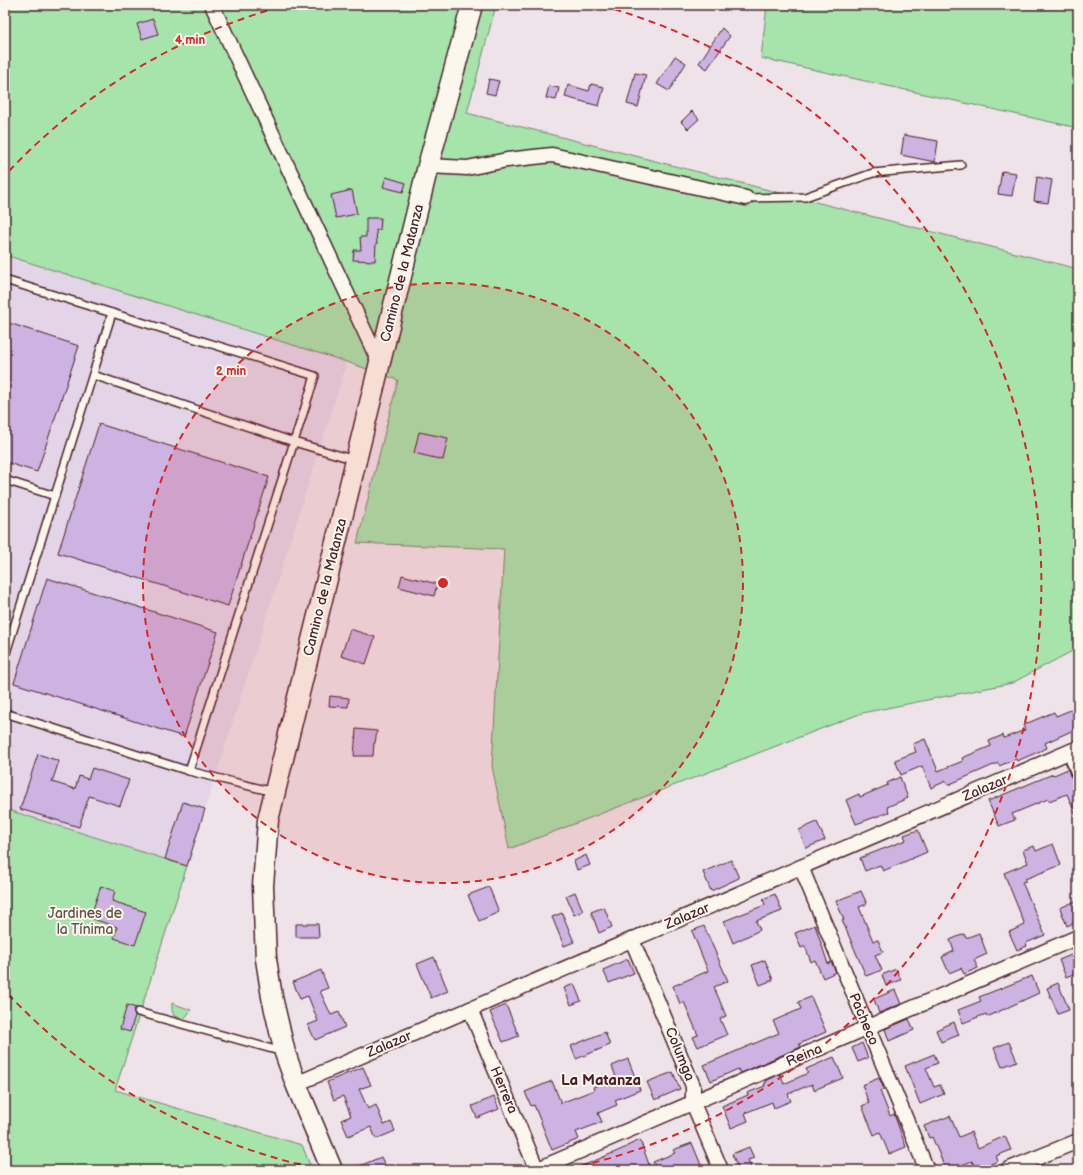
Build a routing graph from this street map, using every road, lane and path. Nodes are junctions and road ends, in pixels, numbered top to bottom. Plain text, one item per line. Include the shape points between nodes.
1 (212, 5) edge
2 (472, 5) edge
3 (961, 165) dead end
4 (428, 166) junction
5 (746, 198) joint
6 (5, 280) edge
7 (112, 313) junction
8 (379, 362) junction
9 (92, 375) junction
10 (294, 442) junction
11 (356, 460) junction
12 (5, 480) edge
13 (55, 496) junction
14 (5, 656) edge
15 (5, 713) edge
16 (1074, 750) edge
17 (189, 771) junction
18 (1078, 772) edge
19 (274, 792) junction
20 (801, 867) junction
21 (1075, 939) edge
22 (632, 940) junction
23 (470, 1009) junction
24 (138, 1012) dead end
25 (868, 1028) junction
26 (285, 1053) junction
27 (296, 1084) junction
28 (693, 1103) junction
29 (1078, 1141) edge
30 (332, 1170) edge
31 (537, 1170) edge
32 (721, 1170) edge
33 (928, 1170) edge
34 (1007, 1170) edge

1 - 8 street
2 - 4 street, Camino de la Matanza
3 - 5 lane via 873,173 805,197
4 - 5 street via 467,168 507,160 552,156
4 - 8 street, Camino de la Matanza
6 - 7 lane
7 - 9 lane
7 - 10 lane via 315,376
8 - 11 street, Camino de la Matanza
9 - 10 lane
9 - 13 lane
10 - 11 lane
10 - 17 lane
11 - 19 street, Camino de la Matanza
12 - 13 lane
13 - 14 lane
15 - 17 lane
16 - 18 street
16 - 20 street, Zalazar
17 - 19 lane
19 - 26 street, Camino de la Matanza via 268,820 262,886 266,960
20 - 22 street, Zalazar
20 - 25 street, Pacheco
21 - 25 street, Reina
22 - 23 street, Zalazar
22 - 28 street, Columga via 693,1086
23 - 27 street, Zalazar
23 - 31 street, Herrera
24 - 26 lane
25 - 28 street, Reina
25 - 33 street, Pacheco
26 - 27 street, Camino de la Matanza
27 - 30 street, Camino de la Matanza
28 - 31 street, Reina
28 - 32 street, Columga
29 - 34 street

